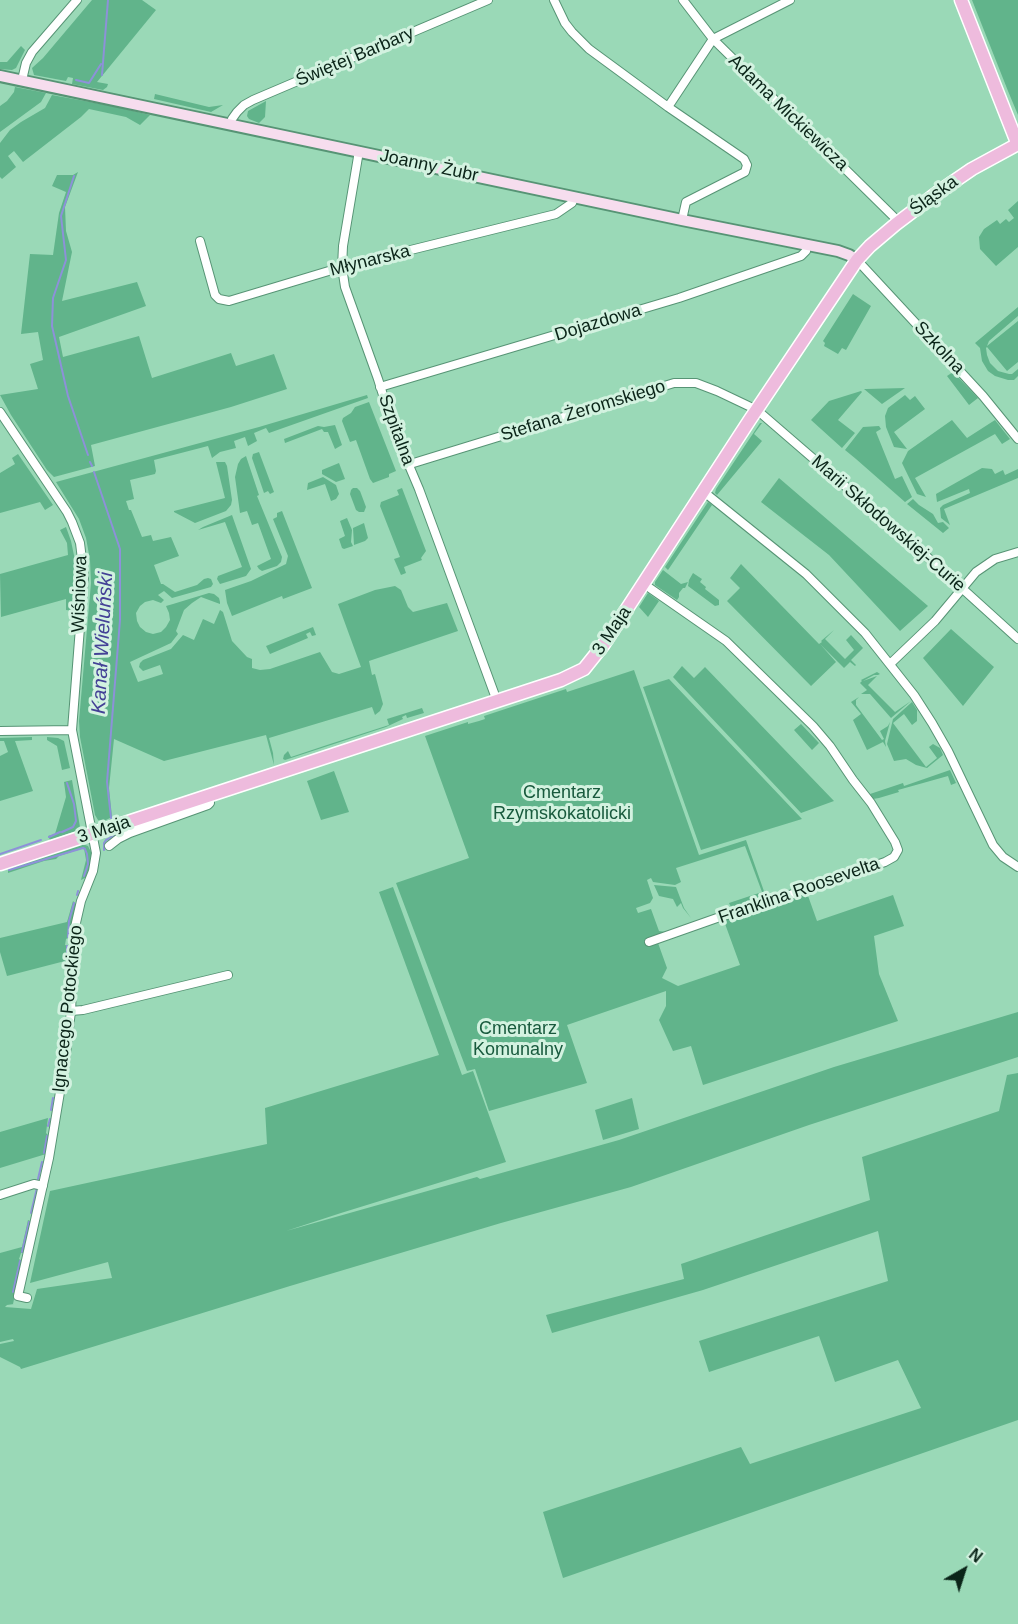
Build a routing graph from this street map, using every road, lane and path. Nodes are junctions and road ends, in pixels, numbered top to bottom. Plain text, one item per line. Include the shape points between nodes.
1 (77, 0) edge
2 (488, 0) edge
3 (554, 0) edge
4 (682, 0) edge
5 (790, 0) edge
6 (961, 0) edge
7 (471, 3) edge
8 (713, 39) junction
9 (0, 76) edge
10 (22, 80) junction
11 (668, 107) junction
12 (231, 124) junction
13 (1018, 144) edge
14 (359, 151) junction
15 (574, 198) junction
16 (682, 220) junction
17 (899, 222) junction
18 (200, 241) dead end
19 (807, 245) junction
20 (857, 260) junction
21 (342, 267) junction
22 (380, 387) junction
23 (757, 410) junction
24 (0, 412) edge
25 (1018, 439) edge
26 (407, 465) junction
27 (704, 492) junction
28 (1018, 552) edge
29 (644, 584) junction
30 (962, 588) junction
31 (1018, 639) edge
32 (890, 664) junction
33 (496, 701) junction
34 (72, 730) junction
35 (0, 731) edge
36 (209, 796) junction
37 (92, 834) junction
38 (109, 846) dead end
39 (0, 864) edge
40 (1018, 867) edge
41 (649, 942) dead end
42 (228, 975) dead end
43 (71, 1011) junction
44 (43, 1186) junction
45 (0, 1195) edge
46 (27, 1298) dead end

1 - 10 street via 30,54
2 - 7 street, Świętej Barbary
3 - 11 street via 565,23 580,41
4 - 8 street, Adama Mickiewicza
5 - 8 street
6 - 13 main road
7 - 12 street, Świętej Barbary via 253,100 237,112
8 - 11 street
8 - 17 street, Adama Mickiewicza
9 - 10 street, Joanny Żubr
10 - 12 street, Joanny Żubr
11 - 16 street via 744,159 747,165 745,172 686,202
12 - 14 street, Joanny Żubr
13 - 17 main road, Śląska via 972,169
14 - 15 street, Joanny Żubr
14 - 21 street, Szpitalna
15 - 16 street, Joanny Żubr
15 - 21 street, Młynarska via 556,214
16 - 19 street, Joanny Żubr
17 - 20 main road, Śląska
18 - 21 street, Młynarska via 215,295 223,301
19 - 20 street, Joanny Żubr via 845,253
19 - 22 street, Dojazdowa via 801,256 680,298
20 - 23 main road, 3 Maja
20 - 25 street, Szkolna
21 - 22 street, Szpitalna via 346,292
22 - 26 street, Szpitalna
23 - 26 street, Stefana Żeromskiego via 696,383 674,383
23 - 27 main road, 3 Maja
23 - 30 street, Marii Skłodowskiej-Curie
24 - 34 street, Wiśniowa via 67,512 80,543 84,576
26 - 33 street, Szpitalna
27 - 29 main road, 3 Maja
27 - 32 street via 814,581
28 - 30 street via 987,564
29 - 33 main road, 3 Maja via 585,669
29 - 41 street, Franklina Roosevelta via 726,641 813,726 868,798 898,850 885,862
30 - 31 street, Marii Skłodowskiej-Curie
30 - 32 street via 935,621
32 - 40 street via 932,723 993,845
33 - 36 main road, 3 Maja
34 - 35 street
34 - 37 street, Wiśniowa
36 - 37 main road, 3 Maja
36 - 38 street, 3 Maja via 208,805 130,833
37 - 39 main road, 3 Maja
37 - 43 street, Ignacego Potockiego via 96,860 75,927
42 - 43 street
43 - 44 street, Ignacego Potockiego
44 - 45 street via 34,1184
44 - 46 street, Ignacego Potockiego via 18,1296

